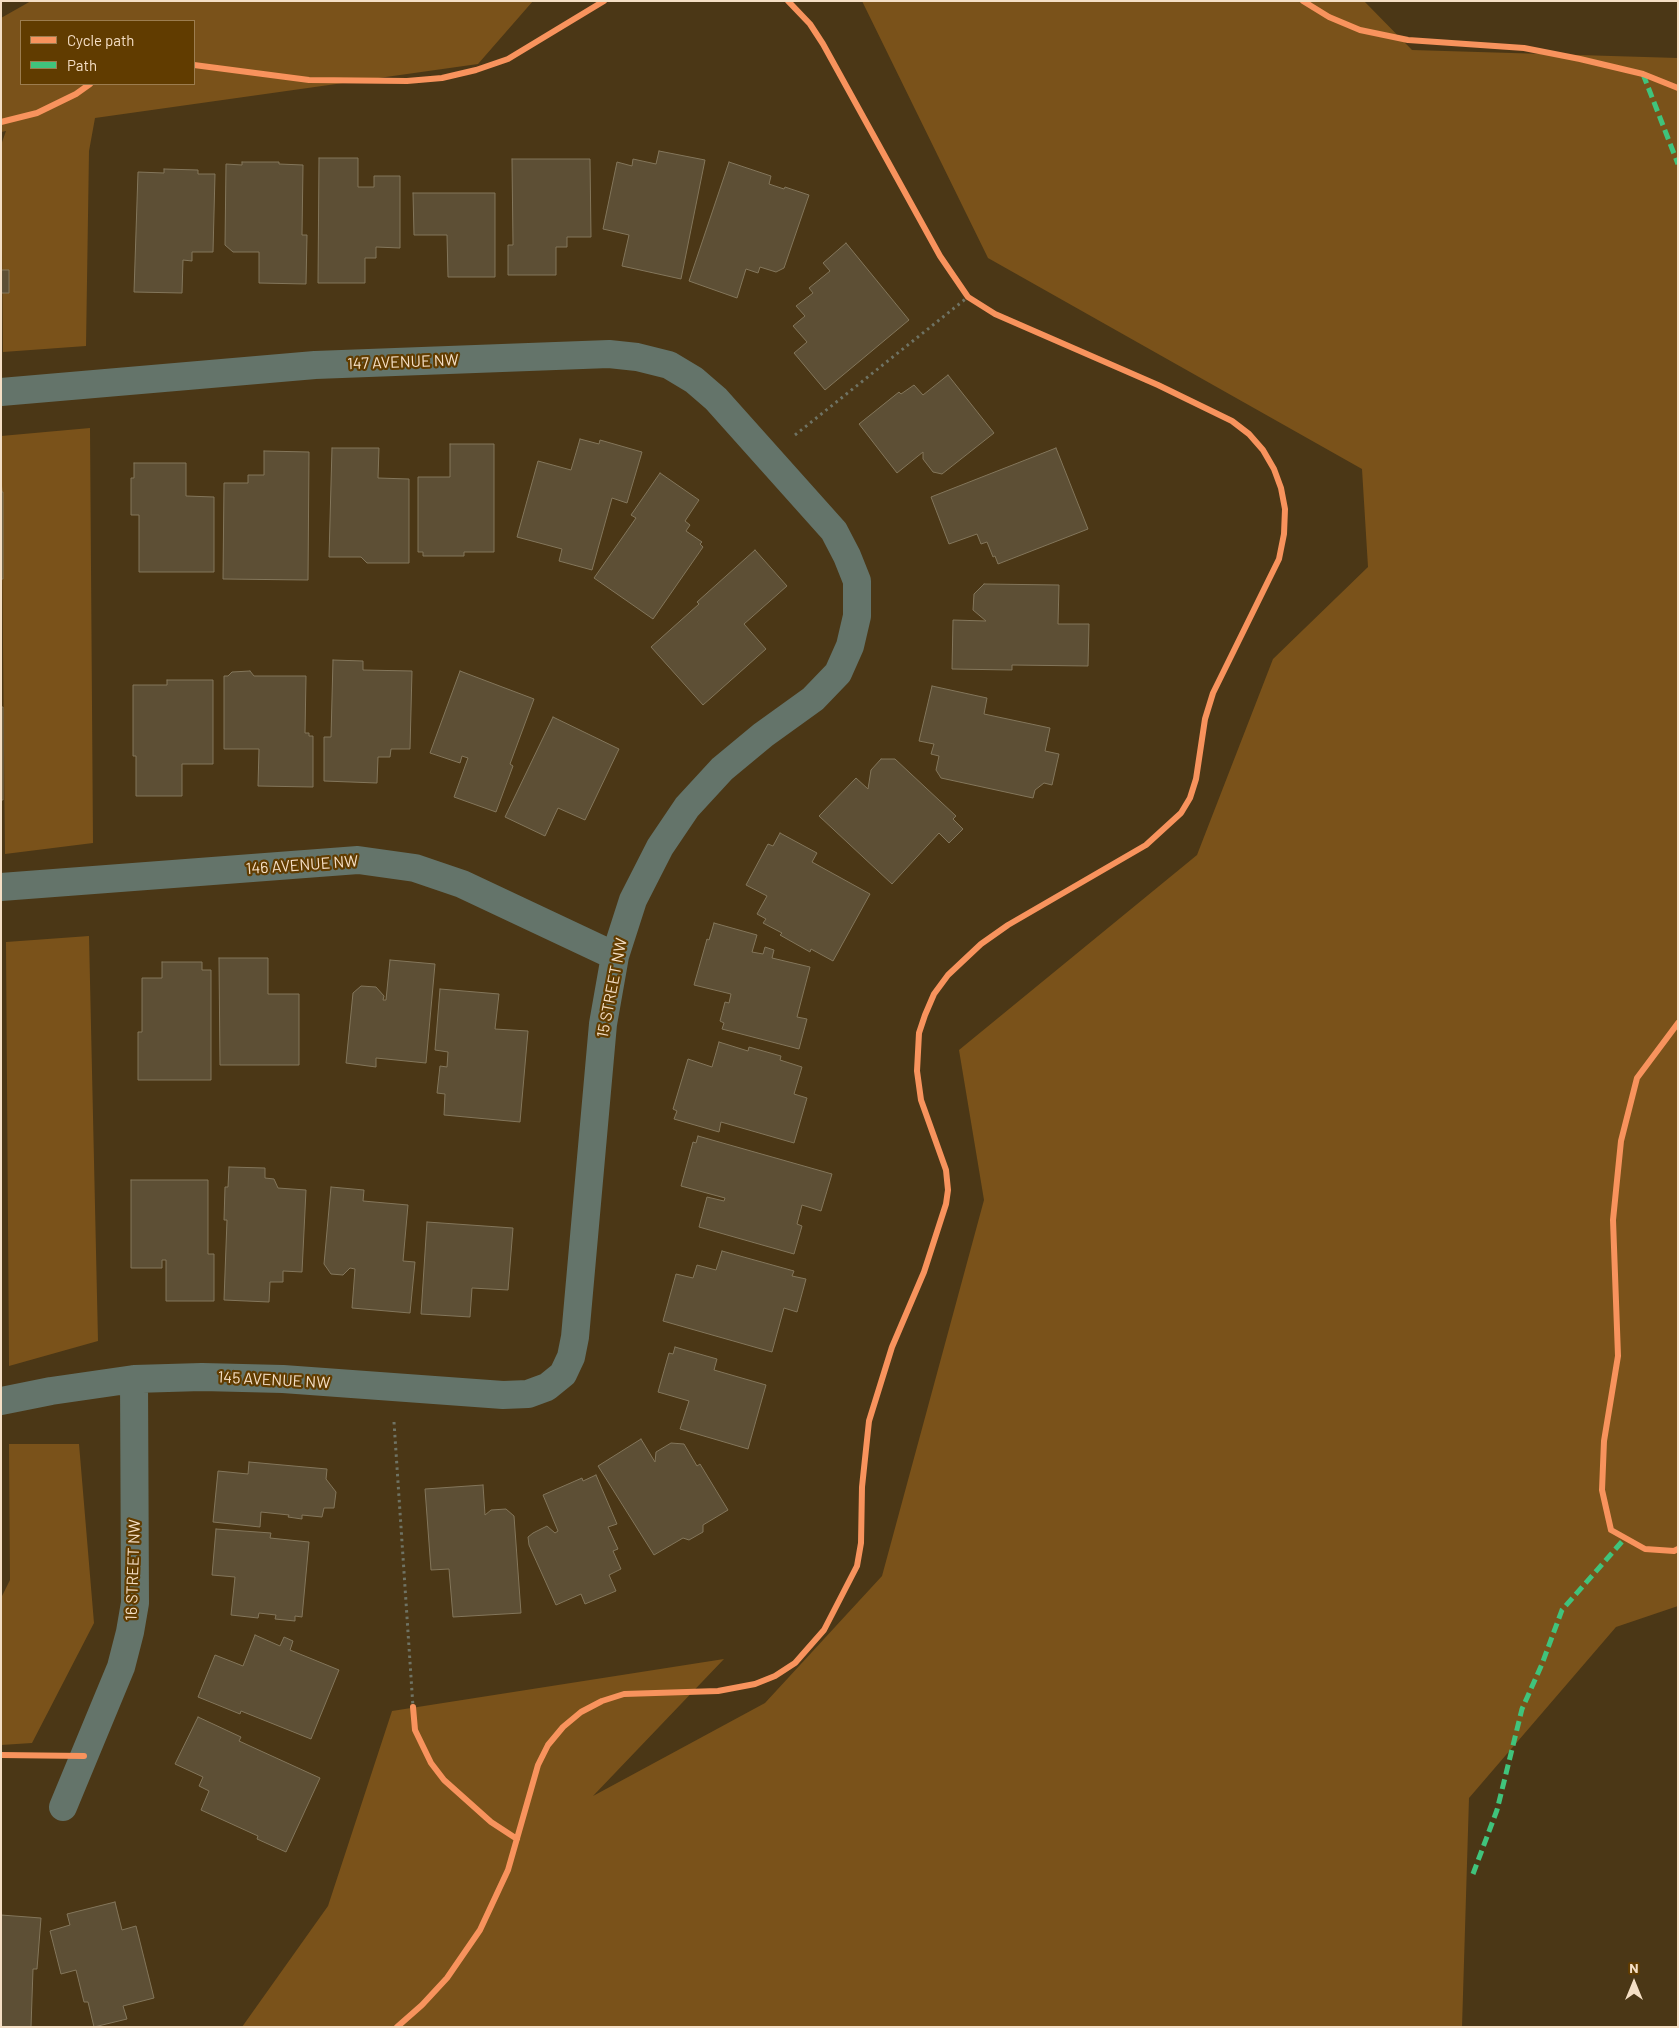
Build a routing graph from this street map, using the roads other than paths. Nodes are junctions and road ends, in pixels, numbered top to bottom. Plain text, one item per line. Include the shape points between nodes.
1 (1, 392) edge
2 (768, 458) joint
3 (1, 887) edge
4 (615, 956) junction
5 (134, 1379) junction
6 (547, 1387) joint
7 (1, 1401) edge
8 (63, 1807) dead end

1 - 2 street, 147 AVENUE NW via 315,365 609,354 637,357 669,366 694,380 716,399
2 - 4 street, 15 STREET NW via 834,531 847,556 857,581 857,616 850,646 838,673 813,699 722,769 687,807 660,846 638,891
3 - 4 street, 146 AVENUE NW via 358,860 415,868 462,884
4 - 6 street, 15 STREET NW via 603,1024 575,1337 563,1374
5 - 6 street, 145 AVENUE NW via 282,1379 502,1395 528,1394
5 - 7 street, 145 AVENUE NW
5 - 8 street, 16 STREET NW via 135,1603 132,1622 121,1667

